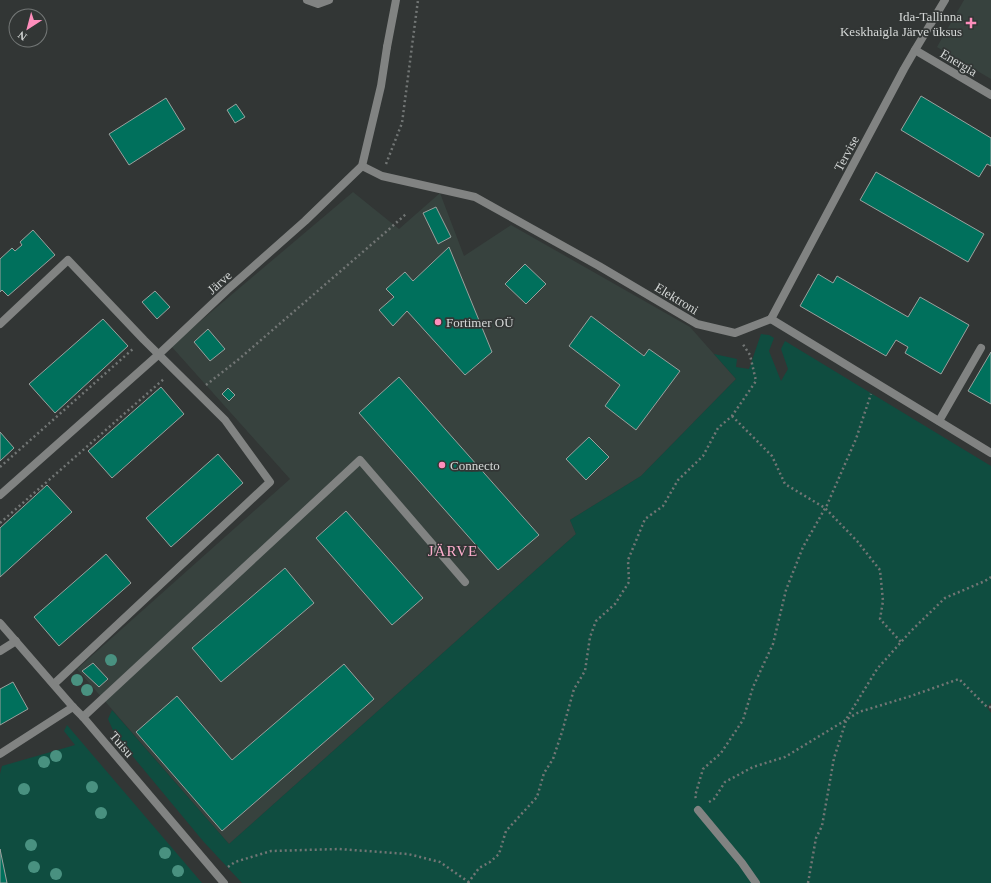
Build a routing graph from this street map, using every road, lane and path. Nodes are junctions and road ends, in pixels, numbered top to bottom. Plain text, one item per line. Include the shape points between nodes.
1 (306, 0) edge
2 (329, 0) edge
3 (396, 0) edge
4 (418, 0) edge
5 (945, 0) edge
6 (915, 50) junction
7 (990, 93) edge
8 (362, 166) junction
9 (382, 176) junction
10 (406, 214) dead end
11 (771, 319) junction
12 (0, 324) edge
13 (735, 333) junction
14 (144, 340) junction
15 (981, 348) dead end
16 (158, 355) junction
17 (174, 370) junction
18 (875, 382) junction
19 (197, 393) junction
20 (732, 416) junction
21 (939, 421) junction
22 (991, 453) edge
23 (0, 468) edge
24 (0, 495) edge
25 (825, 508) junction
26 (0, 524) edge
27 (991, 577) edge
28 (465, 582) dead end
29 (0, 623) edge
30 (16, 641) junction
31 (901, 642) junction
32 (0, 651) edge
33 (54, 684) junction
34 (73, 707) junction
35 (991, 707) edge
36 (83, 717) junction
37 (847, 718) junction
38 (0, 754) edge
39 (698, 810) junction
40 (218, 876) junction
41 (224, 883) edge
42 (469, 883) edge
43 (756, 883) edge
44 (808, 883) edge

1 - 2 street via 318,4
3 - 8 street via 381,86
4 - 9 path via 402,124
5 - 6 street, Tervise
6 - 7 street, Energia
6 - 11 street, Tervise
8 - 9 street, Elektroni
8 - 16 street, Järve
9 - 13 street, Elektroni via 475,197 697,324
10 - 19 path via 240,359
11 - 13 street
11 - 18 street
12 - 14 street via 68,260
13 - 20 path via 750,355 756,381
14 - 16 street
14 - 23 path
15 - 21 street
16 - 17 street
16 - 24 street, Järve
17 - 19 street
17 - 26 path
18 - 21 street
18 - 25 path via 856,440
19 - 33 street via 225,420 270,482
20 - 25 path via 772,456 785,484
20 - 42 path via 718,428 703,456 678,480 662,506 645,520 628,560 629,582 615,604 596,621 590,637 585,671 574,689 553,759 544,773 537,797 506,831 499,854 479,868
21 - 22 street
25 - 31 path via 857,541 880,570 883,601 880,619
25 - 39 path via 803,547 786,590 773,644 753,687 743,720 721,753 703,769 695,796
27 - 31 path via 945,598
28 - 36 street via 360,460
29 - 30 street, Tuisu
30 - 32 street
30 - 33 street, Tuisu
31 - 37 path via 877,669
33 - 34 street, Tuisu
34 - 36 street, Tuisu
34 - 38 street
35 - 37 path via 986,707 959,679
36 - 40 street, Tuisu
37 - 39 path via 785,757 752,767 725,782 714,799
37 - 44 path via 834,758 822,826 816,838
39 - 43 street
40 - 41 street, Tuisu
40 - 42 path via 235,862 271,851 339,849 408,854 440,862

